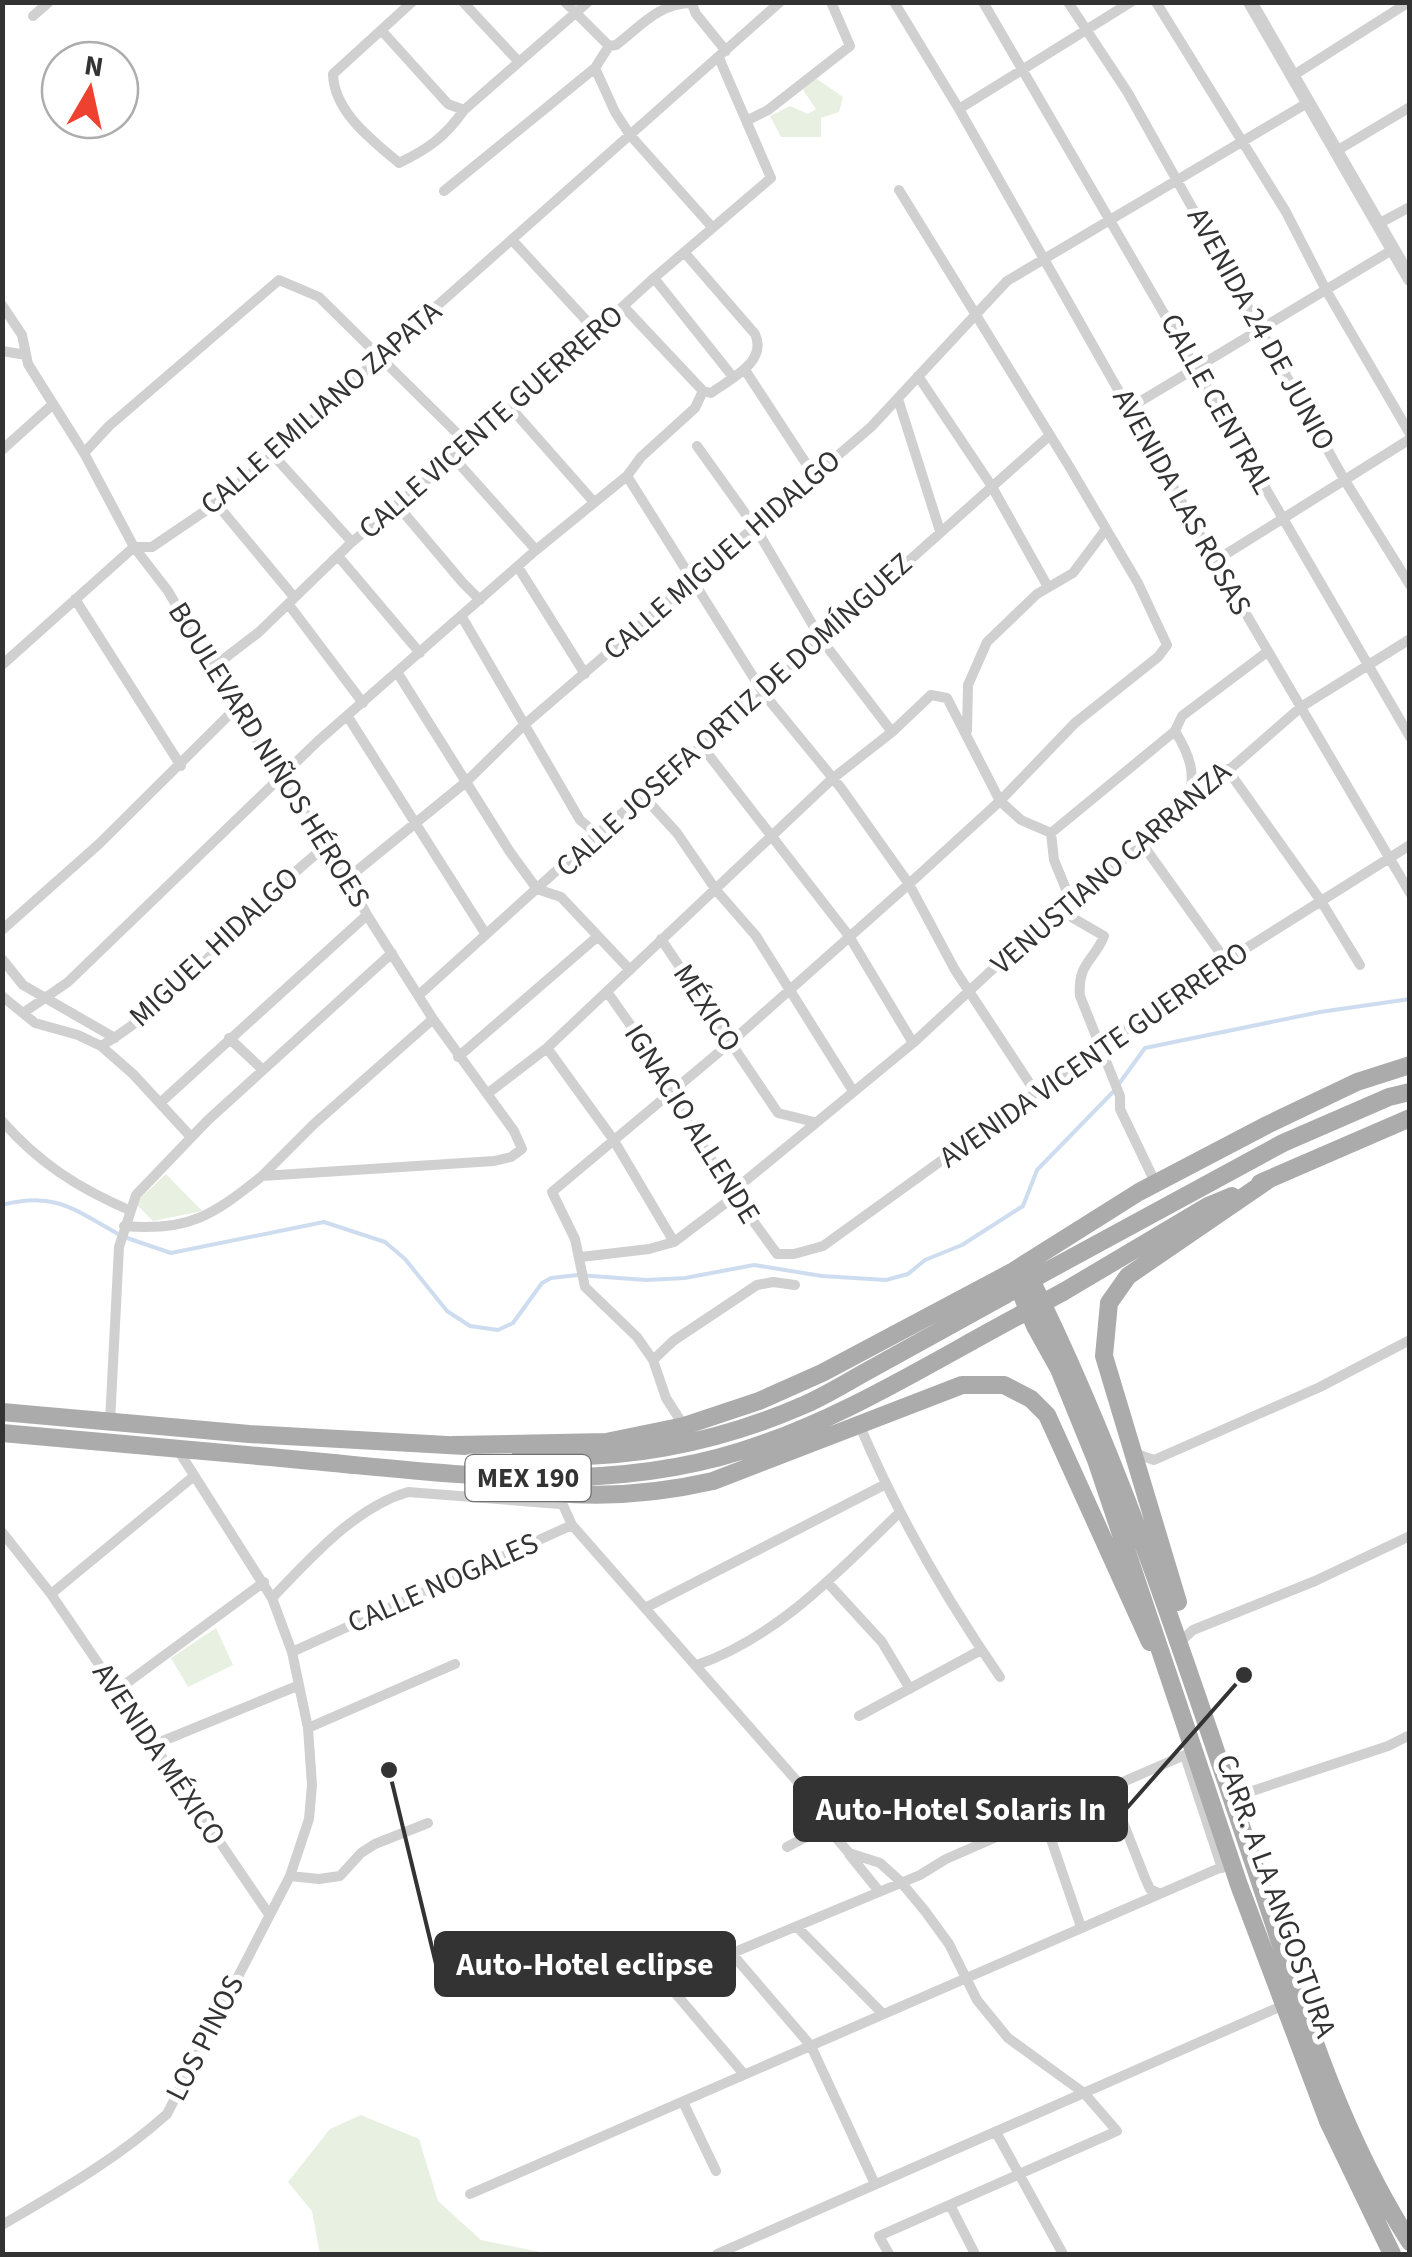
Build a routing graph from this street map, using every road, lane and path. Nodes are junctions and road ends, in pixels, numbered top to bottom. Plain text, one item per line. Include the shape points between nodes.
1 (49, 2) edge
2 (412, 2) edge
3 (462, 2) edge
4 (565, 2) edge
5 (588, 2) edge
6 (831, 2) edge
7 (894, 2) edge
8 (984, 2) edge
9 (1068, 2) edge
10 (1131, 2) edge
11 (1156, 2) edge
12 (1250, 2) edge
13 (1409, 2) edge
14 (692, 3) edge
15 (779, 3) edge
16 (575, 14) junction
17 (33, 16) dead end
18 (382, 31) junction
19 (1088, 32) junction
20 (609, 46) junction
21 (722, 54) junction
22 (518, 61) junction
23 (595, 68) junction
24 (1024, 70) junction
25 (1294, 75) junction
26 (1309, 102) junction
27 (1410, 108) edge
28 (960, 109) junction
29 (464, 110) junction
30 (748, 120) junction
31 (630, 135) junction
32 (1243, 140) junction
33 (1338, 150) junction
34 (1177, 178) junction
35 (898, 190) dead end
36 (444, 192) dead end
37 (1410, 207) edge
38 (1111, 218) junction
39 (1378, 224) junction
40 (712, 226) junction
41 (513, 241) junction
42 (1392, 250) junction
43 (684, 252) junction
44 (1043, 258) junction
45 (654, 278) junction
46 (1410, 278) edge
47 (1326, 290) junction
48 (2, 305) edge
49 (624, 307) junction
50 (974, 313) junction
51 (1262, 328) junction
52 (596, 331) junction
53 (2, 352) edge
54 (26, 355) junction
55 (379, 358) junction
56 (1198, 368) junction
57 (745, 370) junction
58 (733, 376) junction
59 (918, 376) junction
60 (707, 392) junction
61 (898, 399) junction
62 (52, 405) junction
63 (511, 408) junction
64 (1131, 408) junction
65 (1049, 436) junction
66 (1410, 436) edge
67 (468, 444) junction
68 (697, 446) dead end
69 (2, 450) edge
70 (84, 453) junction
71 (273, 455) junction
72 (454, 457) junction
73 (813, 474) junction
74 (627, 476) junction
75 (1344, 479) junction
76 (990, 484) junction
77 (215, 502) junction
78 (593, 502) junction
79 (398, 506) junction
80 (1282, 519) junction
81 (755, 526) junction
82 (1106, 528) junction
83 (940, 531) junction
84 (352, 542) junction
85 (134, 547) junction
86 (536, 550) junction
87 (338, 556) junction
88 (1214, 561) junction
89 (518, 567) junction
90 (694, 578) junction
91 (1410, 585) edge
92 (1048, 587) junction
93 (75, 600) junction
94 (480, 600) junction
95 (292, 601) junction
96 (462, 616) junction
97 (820, 638) junction
98 (1410, 638) edge
99 (1267, 652) junction
100 (420, 653) junction
101 (1368, 664) junction
102 (2, 665) edge
103 (212, 668) junction
104 (396, 672) junction
105 (585, 674) junction
106 (764, 694) junction
107 (364, 703) junction
108 (1301, 707) junction
109 (236, 708) junction
110 (348, 717) junction
111 (524, 725) junction
112 (1175, 731) junction
113 (892, 732) junction
114 (967, 732) junction
115 (1410, 737) edge
116 (701, 745) junction
117 (181, 766) junction
118 (1226, 769) junction
119 (1194, 774) junction
120 (280, 777) junction
121 (832, 778) junction
122 (466, 782) junction
123 (1215, 782) junction
124 (644, 797) junction
125 (1000, 802) junction
126 (1188, 804) junction
127 (414, 822) junction
128 (1052, 833) junction
129 (596, 834) junction
130 (774, 836) junction
131 (1410, 845) edge
132 (1143, 846) junction
133 (325, 847) junction
134 (1388, 858) junction
135 (348, 878) junction
136 (909, 884) junction
137 (537, 890) junction
138 (716, 890) junction
139 (1410, 892) edge
140 (1321, 901) junction
141 (1065, 902) junction
142 (367, 914) junction
143 (2, 930) edge
144 (486, 933) junction
145 (850, 936) junction
146 (598, 937) junction
147 (662, 939) junction
148 (392, 954) junction
149 (2, 959) edge
150 (1226, 961) junction
151 (1360, 964) dead end
152 (630, 970) junction
153 (789, 990) junction
154 (608, 993) junction
155 (970, 993) junction
156 (419, 994) junction
157 (2, 996) edge
158 (45, 999) junction
159 (23, 1013) junction
160 (433, 1019) junction
161 (114, 1038) junction
162 (229, 1038) junction
163 (730, 1043) junction
164 (913, 1043) junction
165 (101, 1046) junction
166 (547, 1048) junction
167 (1101, 1048) junction
168 (458, 1057) junction
169 (1405, 1063) edge
170 (263, 1070) junction
171 (674, 1089) junction
172 (853, 1091) junction
173 (1410, 1092) edge
174 (1036, 1093) junction
175 (487, 1094) junction
176 (160, 1102) junction
177 (1410, 1118) edge
178 (2, 1121) edge
179 (814, 1122) junction
180 (191, 1137) junction
181 (613, 1140) junction
182 (262, 1176) junction
183 (1268, 1180) junction
184 (1156, 1184) junction
185 (734, 1194) junction
186 (129, 1210) junction
187 (124, 1229) junction
188 (674, 1242) junction
189 (777, 1254) joint
190 (581, 1257) junction
191 (1026, 1271) junction
192 (795, 1285) dead end
193 (1410, 1340) edge
194 (653, 1360) junction
195 (2, 1412) edge
196 (110, 1422) junction
197 (858, 1423) junction
198 (684, 1426) junction
199 (2, 1433) edge
200 (454, 1445) junction
201 (1130, 1449) junction
202 (178, 1450) junction
203 (1154, 1460) junction
204 (449, 1474) junction
205 (194, 1476) junction
206 (1140, 1483) junction
207 (884, 1485) junction
208 (559, 1499) junction
209 (899, 1513) junction
210 (572, 1525) junction
211 (2, 1532) edge
212 (1410, 1536) edge
213 (264, 1582) junction
214 (827, 1582) junction
215 (51, 1594) junction
216 (272, 1598) junction
217 (645, 1608) junction
218 (1180, 1640) junction
219 (981, 1650) junction
220 (292, 1652) junction
221 (455, 1664) dead end
222 (697, 1664) junction
223 (1000, 1677) dead end
224 (1171, 1681) junction
225 (297, 1686) junction
226 (910, 1688) junction
227 (116, 1691) junction
228 (859, 1716) dead end
229 (308, 1728) junction
230 (1410, 1735) edge
231 (153, 1746) junction
232 (1190, 1754) junction
233 (1110, 1789) junction
234 (1231, 1798) junction
235 (1044, 1819) junction
236 (428, 1822) dead end
237 (826, 1826) junction
238 (787, 1847) dead end
239 (848, 1853) junction
240 (1227, 1866) junction
241 (290, 1876) junction
242 (900, 1880) junction
243 (878, 1890) junction
244 (1160, 1894) junction
245 (268, 1913) junction
246 (1080, 1926) junction
247 (797, 1928) junction
248 (733, 1955) junction
249 (965, 1981) junction
250 (1284, 2005) junction
251 (882, 2012) junction
252 (811, 2046) junction
253 (744, 2073) junction
254 (1084, 2093) junction
255 (683, 2102) junction
256 (997, 2134) junction
257 (716, 2171) dead end
258 (1019, 2174) junction
259 (875, 2184) junction
260 (470, 2194) dead end
261 (950, 2205) junction
262 (1388, 2208) junction
263 (1410, 2208) edge
264 (2, 2225) edge
265 (1410, 2242) edge
266 (717, 2254) edge
267 (889, 2254) edge
268 (975, 2254) edge
269 (1063, 2254) edge
270 (1392, 2254) edge

1 - 17 street
2 - 18 street
3 - 22 street
4 - 16 street
5 - 16 street
6 - 30 street via 850,46
7 - 28 street, AVENIDA LAS ROSAS
8 - 24 street, CALLE CENTRAL
9 - 19 street, AVENIDA 24 DE JUNIO
10 - 19 street
11 - 32 street
12 - 25 street
13 - 25 street
14 - 20 street via 658,10
14 - 21 street
15 - 21 street, CALLE EMILIANO ZAPATA
16 - 20 street
16 - 22 street
18 - 29 street via 448,104
18 - 29 street via 333,74 334,89 359,128 399,163 430,148
19 - 24 street
19 - 34 street, AVENIDA 24 DE JUNIO
20 - 23 street
21 - 30 street
21 - 31 street, CALLE EMILIANO ZAPATA
22 - 29 street
23 - 31 street
23 - 36 street
24 - 28 street
24 - 38 street, CALLE CENTRAL
25 - 26 street
26 - 32 street, CALLE MIGUEL HIDALGO
26 - 33 street
27 - 33 street
28 - 44 street, AVENIDA LAS ROSAS
30 - 40 street, CALLE VICENTE GUERRERO via 772,178
31 - 40 street
31 - 41 street, CALLE EMILIANO ZAPATA
32 - 34 street, CALLE MIGUEL HIDALGO
32 - 47 street
33 - 39 street
34 - 38 street, CALLE MIGUEL HIDALGO
34 - 51 street, AVENIDA 24 DE JUNIO
35 - 50 street
37 - 39 street
38 - 44 street, CALLE MIGUEL HIDALGO
38 - 56 street, CALLE CENTRAL
39 - 42 street
40 - 43 street, CALLE VICENTE GUERRERO
41 - 52 street
41 - 55 street, CALLE EMILIANO ZAPATA
42 - 46 street
42 - 47 street
43 - 45 street, CALLE VICENTE GUERRERO
43 - 57 street via 756,334 758,353
44 - 50 street, CALLE MIGUEL HIDALGO via 1006,281
44 - 64 street, AVENIDA LAS ROSAS
45 - 49 street, CALLE VICENTE GUERRERO
45 - 58 street
47 - 51 street
47 - 66 street
48 - 54 street, BOULEVARD NIÑOS HÉROES via 22,334
49 - 52 street, CALLE VICENTE GUERRERO
49 - 60 street
50 - 59 street, CALLE MIGUEL HIDALGO
50 - 65 street
51 - 56 street
51 - 75 street, AVENIDA 24 DE JUNIO
52 - 63 street, CALLE VICENTE GUERRERO
53 - 54 street
54 - 62 street, BOULEVARD NIÑOS HÉROES
55 - 67 street
55 - 70 street via 320,296 280,280
55 - 71 street, CALLE EMILIANO ZAPATA
56 - 64 street
56 - 80 street, CALLE CENTRAL
57 - 58 street
57 - 73 street
58 - 60 street
59 - 61 street, CALLE MIGUEL HIDALGO
59 - 76 street
60 - 74 street
61 - 73 street, CALLE MIGUEL HIDALGO
61 - 83 street
62 - 69 street
62 - 70 street, BOULEVARD NIÑOS HÉROES
63 - 67 street, CALLE VICENTE GUERRERO
63 - 78 street
64 - 88 street, AVENIDA LAS ROSAS
65 - 76 street, CALLE JOSEFA ORTIZ DE DOMÍNGUEZ
65 - 82 street
66 - 75 street
67 - 72 street, CALLE VICENTE GUERRERO
68 - 81 street
70 - 85 street, BOULEVARD NIÑOS HÉROES
71 - 77 street, CALLE EMILIANO ZAPATA
71 - 84 street
72 - 79 street, CALLE VICENTE GUERRERO
72 - 86 street
73 - 81 street, CALLE MIGUEL HIDALGO
74 - 78 street
74 - 90 street
75 - 80 street
75 - 91 street, AVENIDA 24 DE JUNIO
76 - 83 street, CALLE JOSEFA ORTIZ DE DOMÍNGUEZ
76 - 92 street
77 - 85 street, CALLE EMILIANO ZAPATA via 152,546
77 - 95 street
78 - 86 street
79 - 84 street, CALLE VICENTE GUERRERO
79 - 94 street
80 - 88 street
80 - 101 street, CALLE CENTRAL
81 - 90 street, CALLE MIGUEL HIDALGO
81 - 97 street
82 - 92 street via 1073,572
82 - 125 street via 1167,644 1075,724
83 - 97 street, CALLE JOSEFA ORTIZ DE DOMÍNGUEZ
84 - 87 street, CALLE VICENTE GUERRERO
85 - 93 street, CALLE EMILIANO ZAPATA
85 - 103 street, BOULEVARD NIÑOS HÉROES
86 - 89 street
87 - 95 street, CALLE VICENTE GUERRERO
87 - 100 street
88 - 99 street, AVENIDA LAS ROSAS
89 - 94 street
89 - 105 street
90 - 105 street, CALLE MIGUEL HIDALGO
90 - 106 street
92 - 114 street via 987,642 968,685
93 - 102 street, CALLE EMILIANO ZAPATA
93 - 117 street
94 - 96 street
95 - 103 street, CALLE VICENTE GUERRERO
95 - 107 street
96 - 100 street
96 - 111 street
97 - 106 street, CALLE JOSEFA ORTIZ DE DOMÍNGUEZ
97 - 113 street
98 - 101 street, VENUSTIANO CARRANZA
99 - 108 street, AVENIDA LAS ROSAS
99 - 112 street via 1182,716
100 - 104 street
101 - 108 street, VENUSTIANO CARRANZA
101 - 115 street, CALLE CENTRAL
103 - 109 street, BOULEVARD NIÑOS HÉROES
104 - 107 street
104 - 122 street
105 - 111 street, CALLE MIGUEL HIDALGO
106 - 116 street, CALLE JOSEFA ORTIZ DE DOMÍNGUEZ
106 - 121 street
107 - 110 street
108 - 118 street, VENUSTIANO CARRANZA
108 - 134 street, AVENIDA LAS ROSAS
109 - 117 street
109 - 120 street, BOULEVARD NIÑOS HÉROES
110 - 120 street
110 - 127 street
111 - 122 street, CALLE MIGUEL HIDALGO
111 - 129 street via 580,820
112 - 119 street
112 - 128 street
113 - 114 street via 931,695 948,698
113 - 121 street
114 - 125 street
116 - 124 street, CALLE JOSEFA ORTIZ DE DOMÍNGUEZ
116 - 130 street
117 - 143 street
118 - 123 street, VENUSTIANO CARRANZA
118 - 140 street
119 - 123 street
119 - 126 street
120 - 133 street, BOULEVARD NIÑOS HÉROES
120 - 158 street
121 - 130 street
121 - 136 street
122 - 127 street, CALLE MIGUEL HIDALGO
122 - 137 street
123 - 126 street, VENUSTIANO CARRANZA
124 - 129 street, CALLE JOSEFA ORTIZ DE DOMÍNGUEZ
124 - 138 street
125 - 128 street
125 - 136 street
126 - 132 street, VENUSTIANO CARRANZA
127 - 135 street, CALLE MIGUEL HIDALGO
127 - 144 street
128 - 141 street
129 - 137 street, CALLE JOSEFA ORTIZ DE DOMÍNGUEZ
130 - 138 street
130 - 145 street
131 - 134 street, AVENIDA VICENTE GUERRERO
132 - 141 street, VENUSTIANO CARRANZA
132 - 150 street
133 - 135 street, BOULEVARD NIÑOS HÉROES
133 - 161 street, MIGUEL HIDALGO
134 - 139 street, AVENIDA LAS ROSAS
134 - 140 street, AVENIDA VICENTE GUERRERO
135 - 142 street, BOULEVARD NIÑOS HÉROES
136 - 145 street
136 - 155 street
137 - 144 street, CALLE JOSEFA ORTIZ DE DOMÍNGUEZ
137 - 146 street via 561,897
138 - 147 street
138 - 153 street via 756,936
140 - 150 street, AVENIDA VICENTE GUERRERO
140 - 151 street
141 - 155 street, VENUSTIANO CARRANZA
141 - 167 street via 1073,918 1104,936 1078,984
142 - 148 street, BOULEVARD NIÑOS HÉROES
142 - 162 street
144 - 156 street, CALLE JOSEFA ORTIZ DE DOMÍNGUEZ
145 - 153 street
145 - 164 street
146 - 152 street
146 - 168 street
147 - 152 street, MÉXICO
147 - 163 street, MÉXICO
148 - 156 street, BOULEVARD NIÑOS HÉROES
148 - 170 street
149 - 158 street
150 - 167 street, AVENIDA VICENTE GUERRERO
152 - 154 street, MÉXICO
153 - 163 street
153 - 172 street
154 - 166 street, MÉXICO
154 - 171 street, IGNACIO ALLENDE
155 - 164 street, VENUSTIANO CARRANZA
155 - 174 street
156 - 160 street, BOULEVARD NIÑOS HÉROES
157 - 159 street
158 - 159 street
158 - 161 street
159 - 165 street
160 - 168 street, BOULEVARD NIÑOS HÉROES
160 - 182 street
161 - 165 street, MIGUEL HIDALGO
162 - 170 street
162 - 176 street
163 - 171 street
163 - 179 street, MÉXICO via 778,1113
164 - 172 street, VENUSTIANO CARRANZA
165 - 176 street
166 - 175 street, MÉXICO
166 - 181 street
167 - 174 street, AVENIDA VICENTE GUERRERO
167 - 184 street via 1120,1110
168 - 175 street, BOULEVARD NIÑOS HÉROES
169 - 184 main road
170 - 180 street
171 - 181 street
171 - 185 street, IGNACIO ALLENDE via 677,1106
172 - 179 street, VENUSTIANO CARRANZA
173 - 191 main road, MEX 190 via 1283,1143
174 - 189 street, AVENIDA VICENTE GUERRERO via 823,1246
175 - 182 street, BOULEVARD NIÑOS HÉROES via 522,1149 511,1157
176 - 180 street
177 - 183 main road, MEX 190
178 - 186 street via 40,1161
179 - 185 street, VENUSTIANO CARRANZA
180 - 186 street via 136,1194
181 - 188 street
181 - 190 street via 552,1192
182 - 187 street via 228,1204 178,1227
183 - 201 main road via 1128,1276 1109,1303 1104,1356
183 - 204 main road, MEX 190, bridge via 1208,1206 1020,1316 814,1423 740,1452 612,1477
184 - 191 main road
185 - 188 street, VENUSTIANO CARRANZA
185 - 189 street, IGNACIO ALLENDE
186 - 187 street
187 - 196 street
188 - 190 street
190 - 194 street via 585,1287
191 - 198 main road via 793,1387
191 - 200 main road, MEX 190, bridge via 1005,1295 808,1404 734,1430 600,1456
191 - 218 main road, CARR. A LA ANGOSTURA via 1064,1344
191 - 224 main road, CARR. A LA ANGOSTURA via 1035,1326 1096,1460
192 - 194 street via 757,1286
193 - 203 street
194 - 198 street
195 - 196 main road, MEX 190
196 - 200 main road, MEX 190
197 - 207 street
197 - 208 main road via 713,1481 646,1495
197 - 224 main road via 962,1385 1004,1384 1031,1399 1056,1431
198 - 200 main road via 606,1442
199 - 202 main road, MEX 190
201 - 203 street
201 - 206 main road
202 - 204 main road, MEX 190
202 - 205 street, LOS PINOS
203 - 206 street
204 - 208 main road
205 - 213 street, LOS PINOS
205 - 215 street
206 - 218 main road via 1178,1602
207 - 209 street
207 - 217 street
208 - 210 street, CALLE NOGALES
208 - 216 street via 408,1492 386,1498 324,1545
209 - 214 street
209 - 219 street
210 - 217 street
210 - 220 street, CALLE NOGALES
211 - 215 street, AVENIDA MÉXICO
212 - 218 street
213 - 216 street, LOS PINOS
213 - 227 street
214 - 222 street via 738,1648
214 - 226 street via 882,1642
215 - 227 street, AVENIDA MÉXICO
216 - 220 street, LOS PINOS
217 - 222 street
218 - 234 main road, CARR. A LA ANGOSTURA
219 - 223 street
219 - 226 street
220 - 225 street, LOS PINOS
221 - 229 street
222 - 237 street via 810,1796
224 - 232 main road, CARR. A LA ANGOSTURA
225 - 229 street, LOS PINOS
225 - 231 street
226 - 228 street
227 - 231 street, AVENIDA MÉXICO
229 - 241 street, LOS PINOS via 309,1818
230 - 234 street
231 - 245 street, AVENIDA MÉXICO
232 - 233 street
232 - 240 main road, CARR. A LA ANGOSTURA
233 - 235 street
233 - 244 street via 1150,1890
234 - 262 main road, CARR. A LA ANGOSTURA via 1346,2122
235 - 242 street
235 - 246 street
236 - 241 street via 375,1844 340,1876
237 - 238 street
237 - 239 street
239 - 242 street
239 - 243 street
240 - 244 street
240 - 250 main road, CARR. A LA ANGOSTURA
241 - 245 street, LOS PINOS
242 - 243 street
242 - 249 street via 949,1944
243 - 247 street
244 - 246 street
245 - 264 street, LOS PINOS via 167,2114 134,2144
246 - 249 street
247 - 248 street
247 - 251 street
248 - 252 street
248 - 253 street via 665,1982
249 - 251 street
249 - 254 street via 1008,2038
250 - 254 street
250 - 270 main road, CARR. A LA ANGOSTURA
251 - 252 street
252 - 253 street
252 - 259 street
253 - 255 street
254 - 256 street
254 - 258 street via 1117,2131
255 - 257 street
255 - 260 street
256 - 258 street
256 - 259 street
258 - 261 street
258 - 269 street
259 - 266 street
261 - 267 street via 879,2236
261 - 268 street
262 - 263 street
262 - 265 main road, CARR. A LA ANGOSTURA

